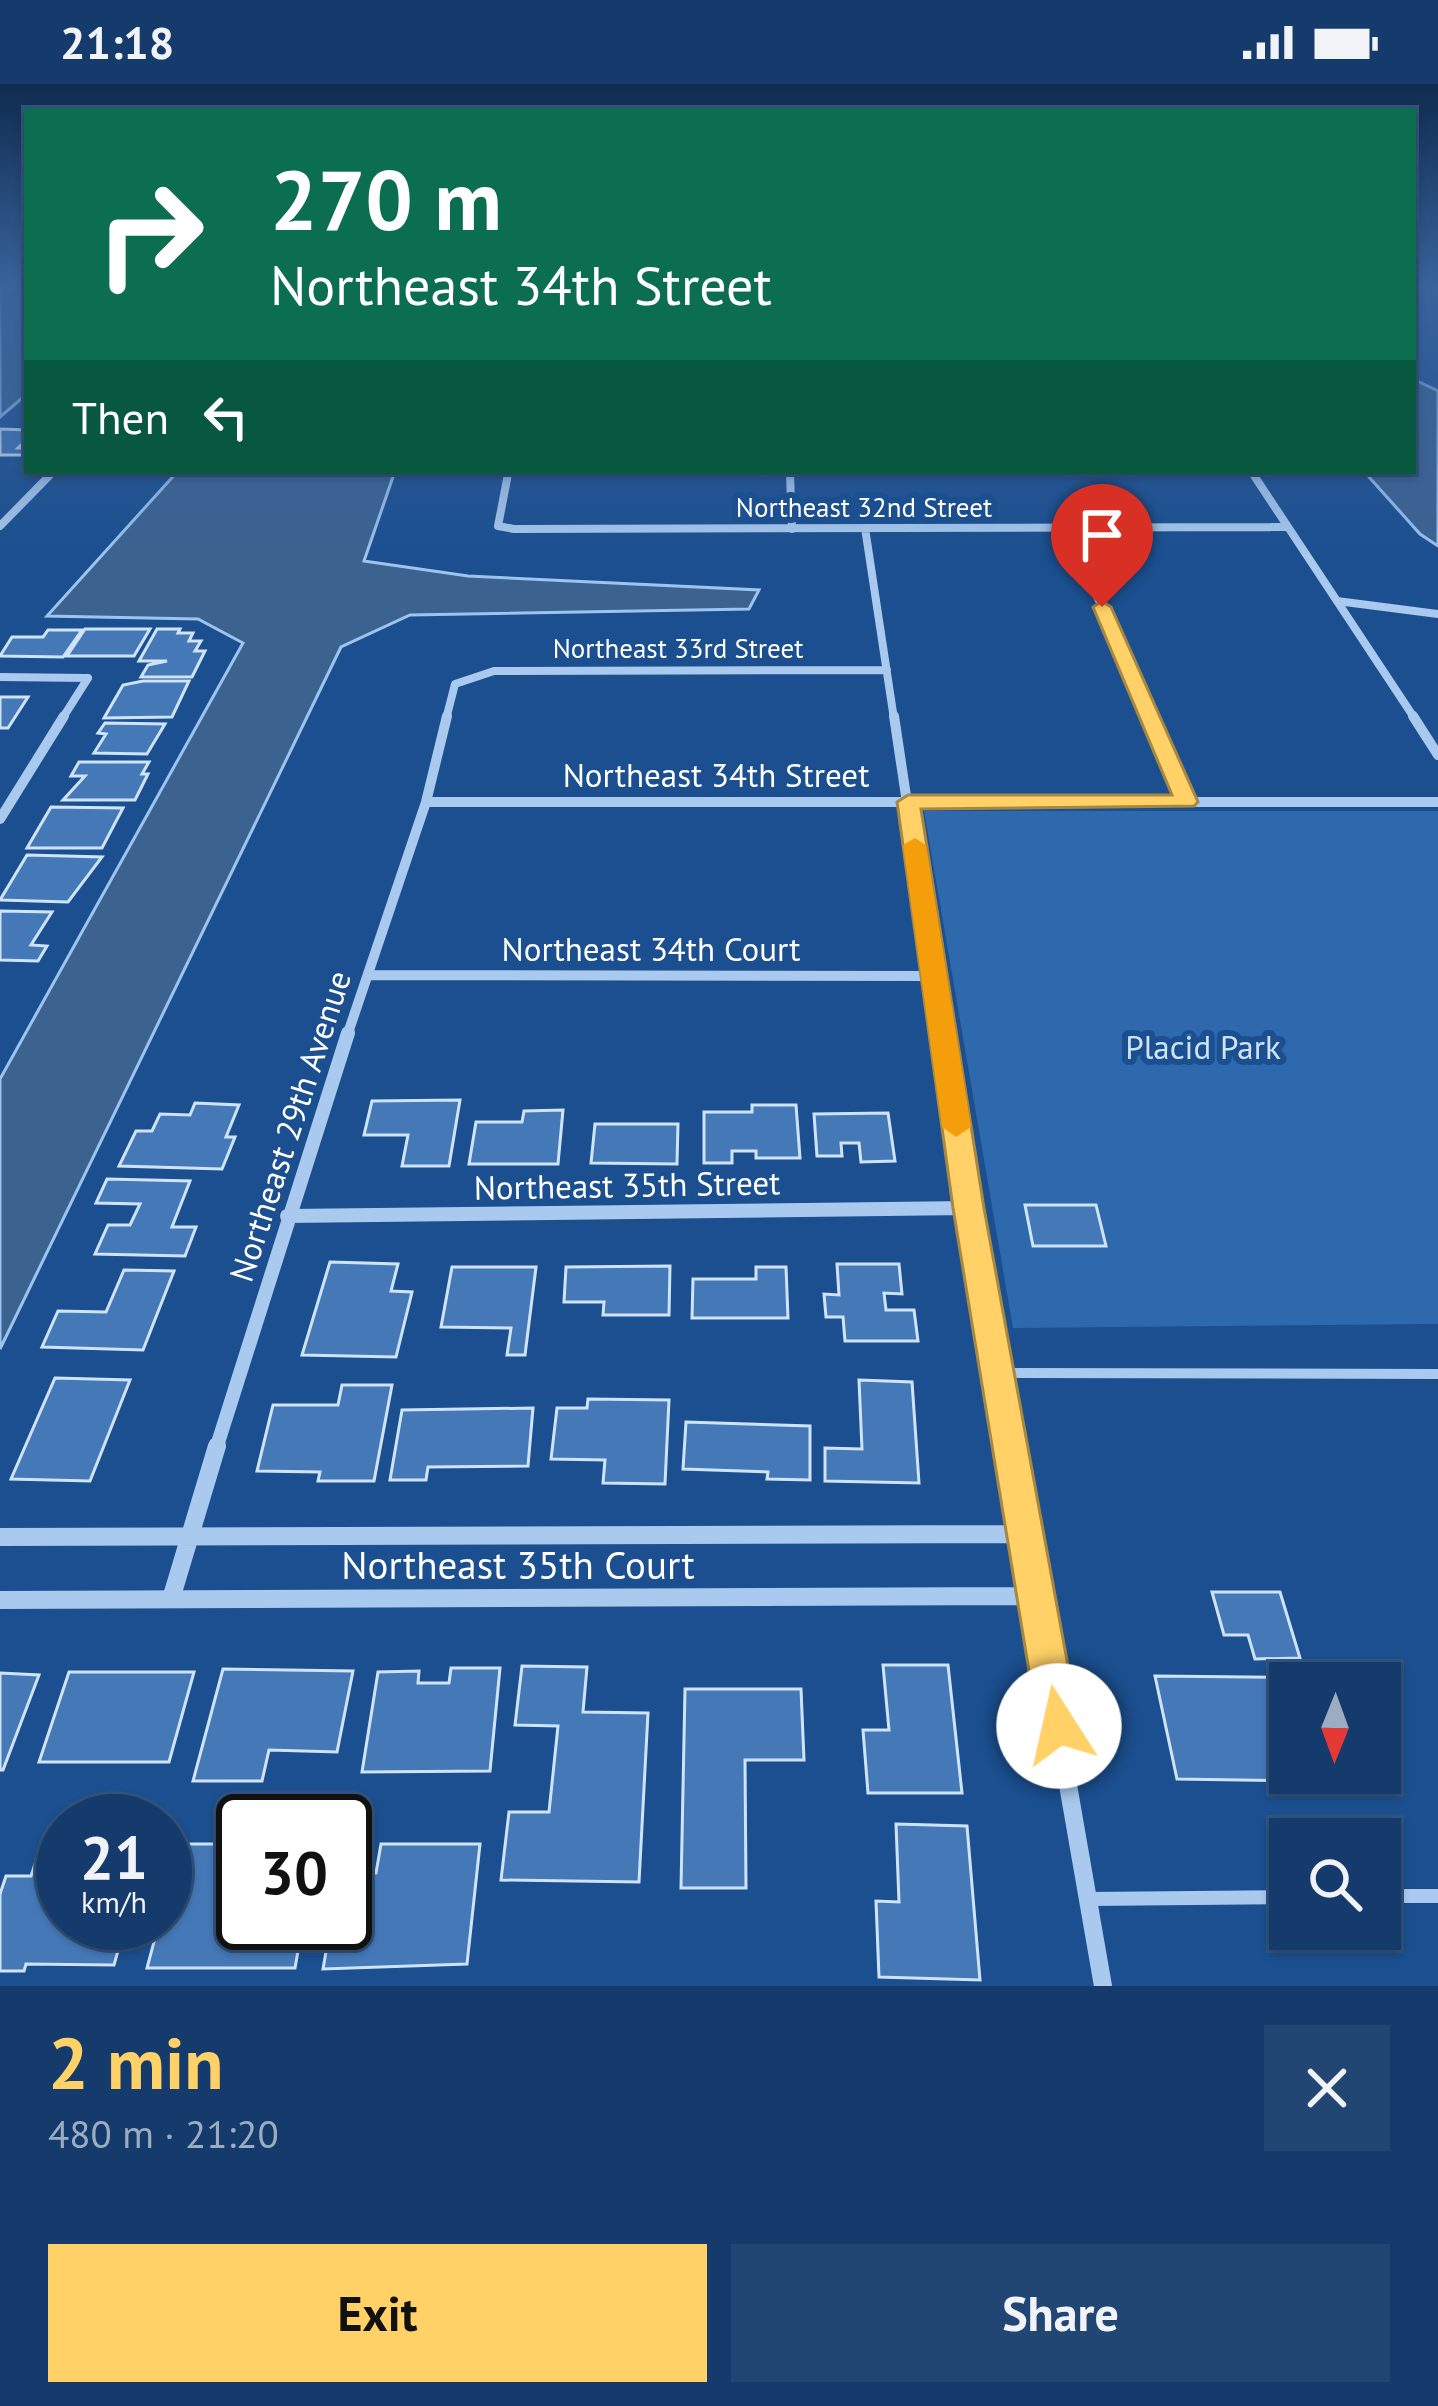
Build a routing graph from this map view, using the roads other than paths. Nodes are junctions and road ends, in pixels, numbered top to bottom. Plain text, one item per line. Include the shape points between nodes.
1 (51, 474) edge
2 (508, 474) edge
3 (790, 474) edge
4 (1253, 474) edge
5 (0, 526) edge
6 (1287, 527) junction
7 (865, 528) junction
8 (792, 529) junction
9 (1068, 529) junction
10 (1337, 601) junction
11 (1438, 614) edge
12 (887, 670) junction
13 (0, 677) edge
14 (469, 677) joint
15 (1438, 755) edge
16 (426, 802) junction
17 (908, 802) junction
18 (1186, 802) junction
19 (1438, 802) edge
20 (0, 819) edge
21 (368, 975) junction
22 (934, 976) junction
23 (968, 1208) junction
24 (287, 1216) junction
25 (998, 1373) junction
26 (1438, 1374) edge
27 (1026, 1534) junction
28 (190, 1536) junction
29 (0, 1537) edge
30 (1037, 1596) junction
31 (171, 1599) junction
32 (0, 1600) edge
33 (1401, 1896) edge
34 (1438, 1896) edge
35 (1269, 1897) edge
36 (1088, 1899) junction
37 (1103, 1986) edge

1 - 5 street
2 - 8 street, Northeast 32nd Street via 498,526
3 - 8 street
4 - 6 street
6 - 9 street, Northeast 32nd Street
6 - 10 street
7 - 8 street, Northeast 32nd Street
7 - 9 street, Northeast 32nd Street
7 - 12 street
9 - 18 street
10 - 11 street
10 - 15 street
12 - 14 street, Northeast 33rd Street via 494,670
12 - 17 street
13 - 20 street via 88,678
14 - 16 street, Northeast 29th Avenue via 455,684
16 - 17 street, Northeast 34th Street
16 - 21 street, Northeast 29th Avenue
17 - 18 street, Northeast 34th Street
17 - 22 street
18 - 19 street, Northeast 34th Street
21 - 22 street, Northeast 34th Court
21 - 24 street, Northeast 29th Avenue
22 - 23 street
23 - 24 street, Northeast 35th Street
23 - 25 street
24 - 28 street, Northeast 29th Avenue
25 - 26 lane
25 - 27 street
27 - 28 street, Northeast 35th Court
27 - 30 street
28 - 29 street, Northeast 35th Court
28 - 31 street, Northeast 29th Avenue
30 - 31 street, Northeast 35th Court
30 - 36 street
31 - 32 street, Northeast 35th Court
33 - 34 lane
35 - 36 lane
36 - 37 street

